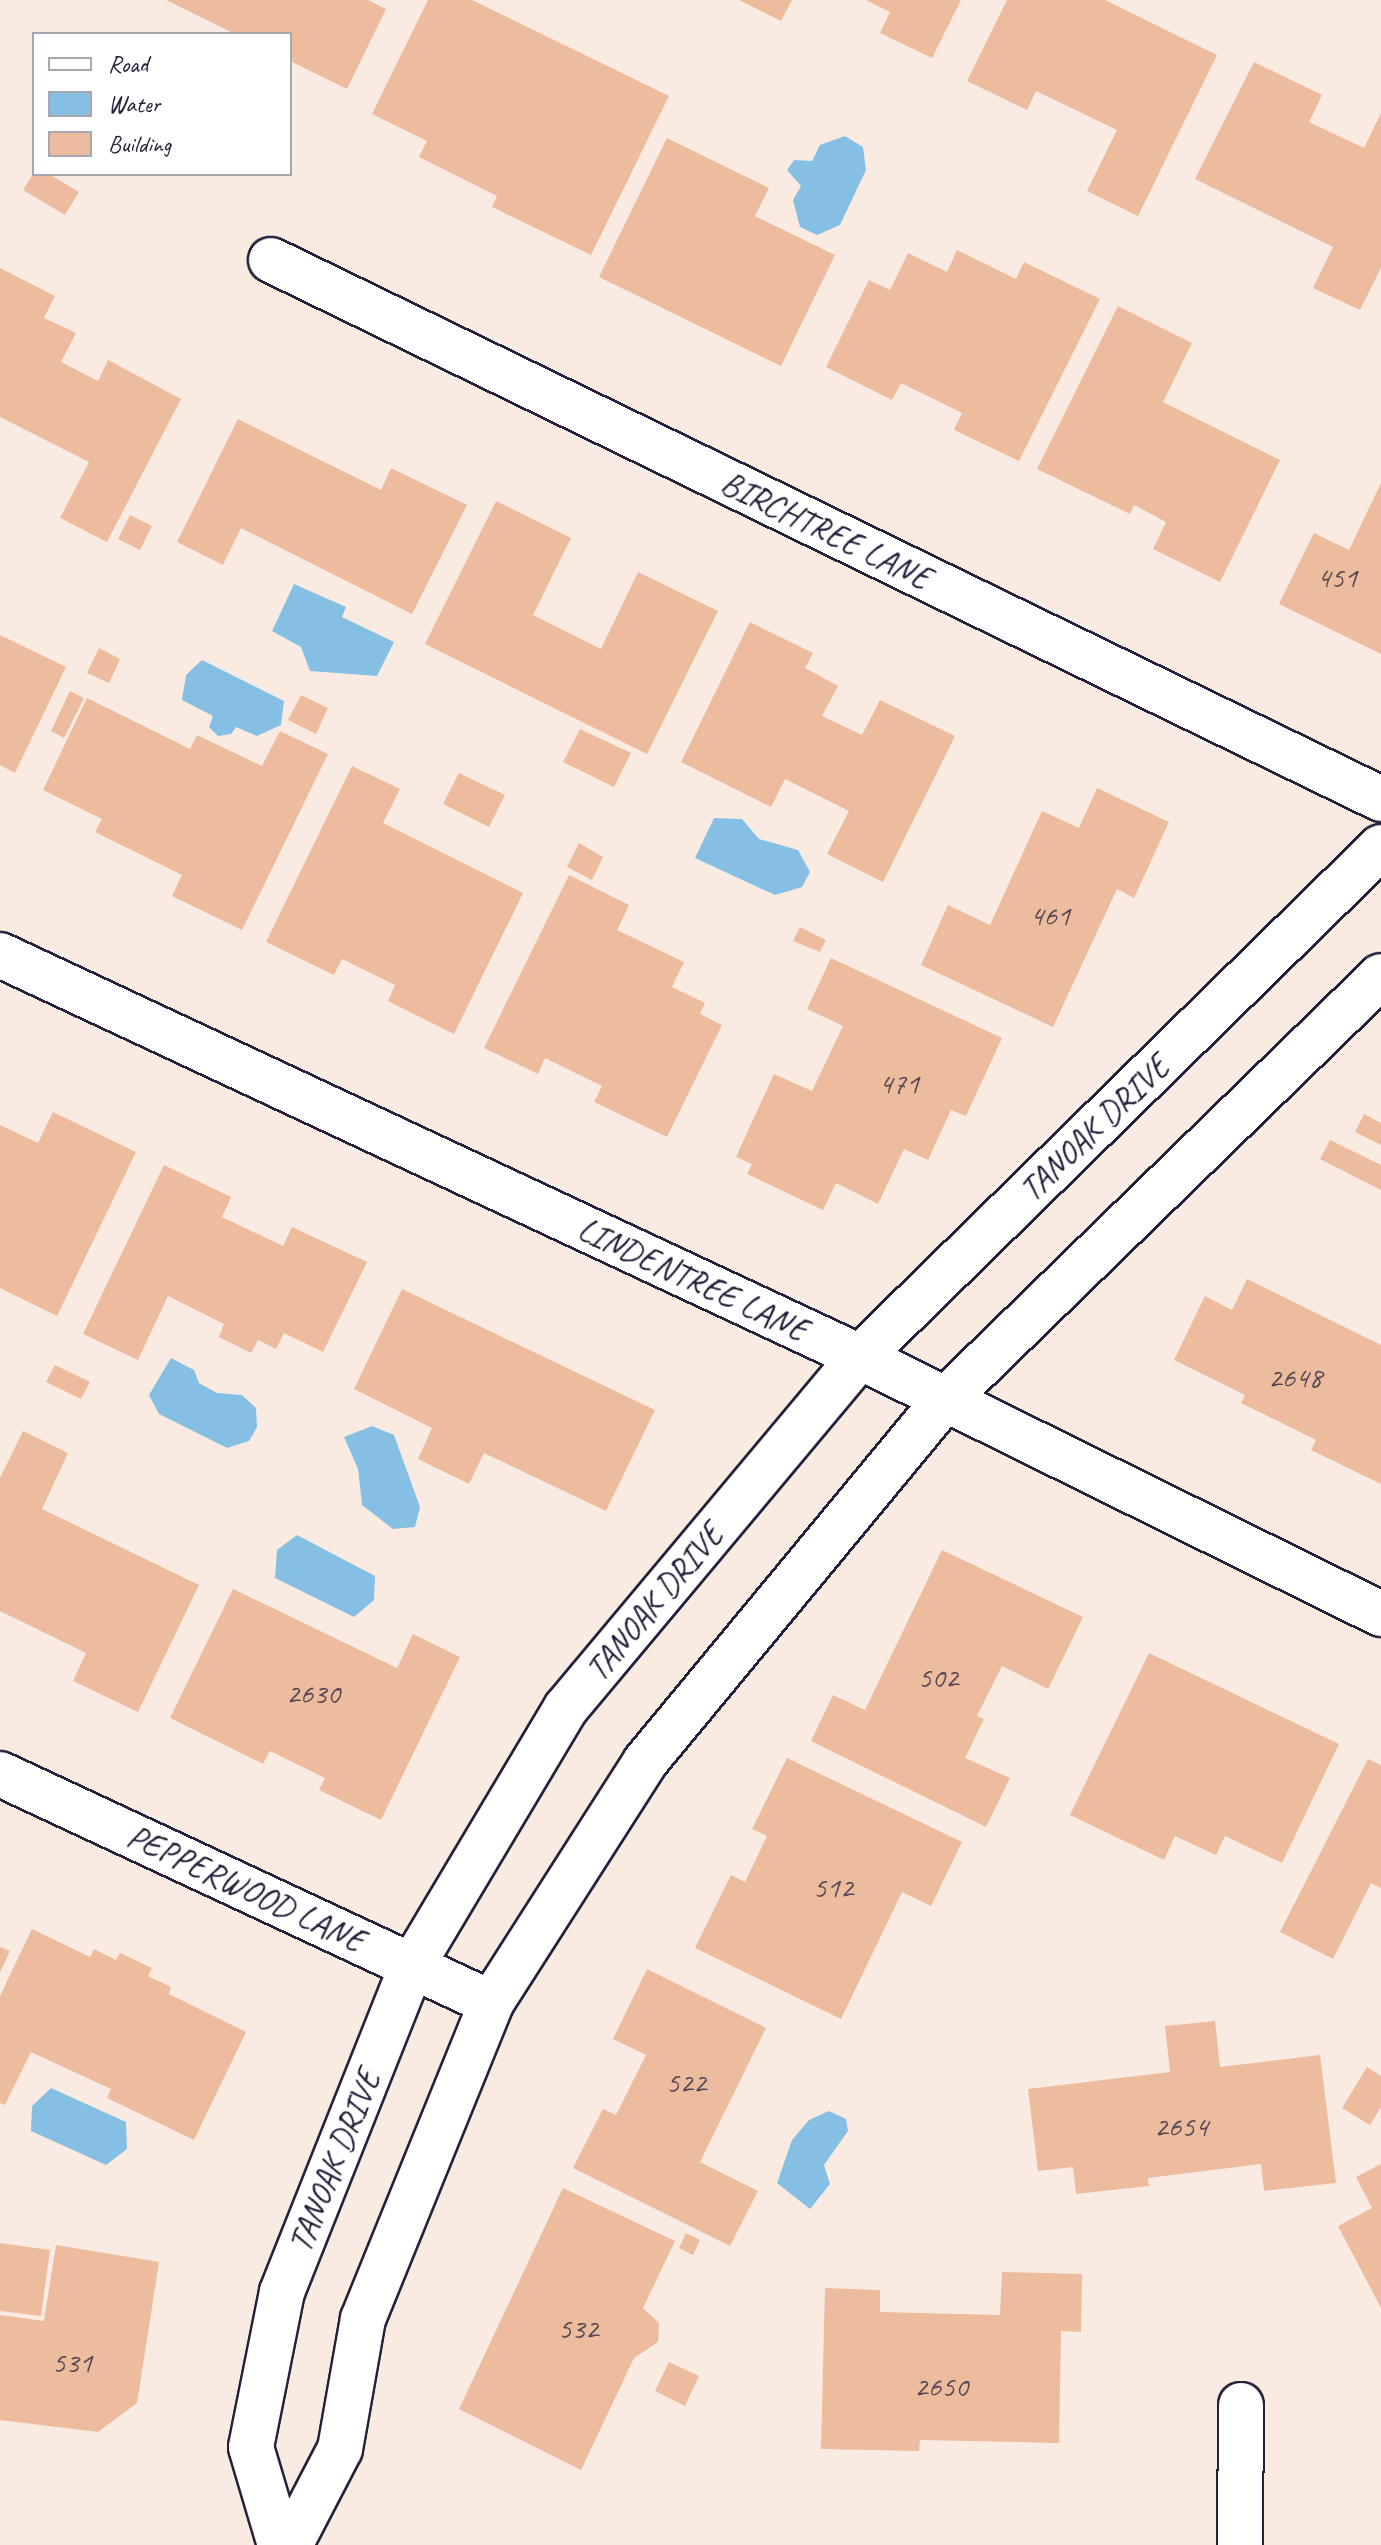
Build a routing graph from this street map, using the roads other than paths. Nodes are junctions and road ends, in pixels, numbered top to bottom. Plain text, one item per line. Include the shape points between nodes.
1 (271, 260) dead end
2 (1381, 799) edge
3 (1381, 847) edge
4 (0, 955) edge
5 (1381, 976) edge
6 (860, 1357) junction
7 (945, 1400) junction
8 (1381, 1614) edge
9 (0, 1774) edge
10 (412, 1966) junction
11 (491, 2003) junction
12 (1241, 2405) dead end
13 (280, 2545) edge
14 (290, 2545) edge
15 (1240, 2545) edge

1 - 2 street, BIRCHTREE LANE
3 - 6 street, TANOAK DRIVE
4 - 6 street, LINDENTREE LANE
5 - 7 street
6 - 7 street, LINDENTREE LANE
6 - 10 street, TANOAK DRIVE via 566,1708
7 - 8 street, LINDENTREE LANE
7 - 11 street via 645,1762
9 - 10 street, PEPPERWOOD LANE
10 - 11 street, PEPPERWOOD LANE
10 - 13 street, TANOAK DRIVE via 282,2292 251,2447
11 - 14 street via 363,2319 340,2449
12 - 15 street

